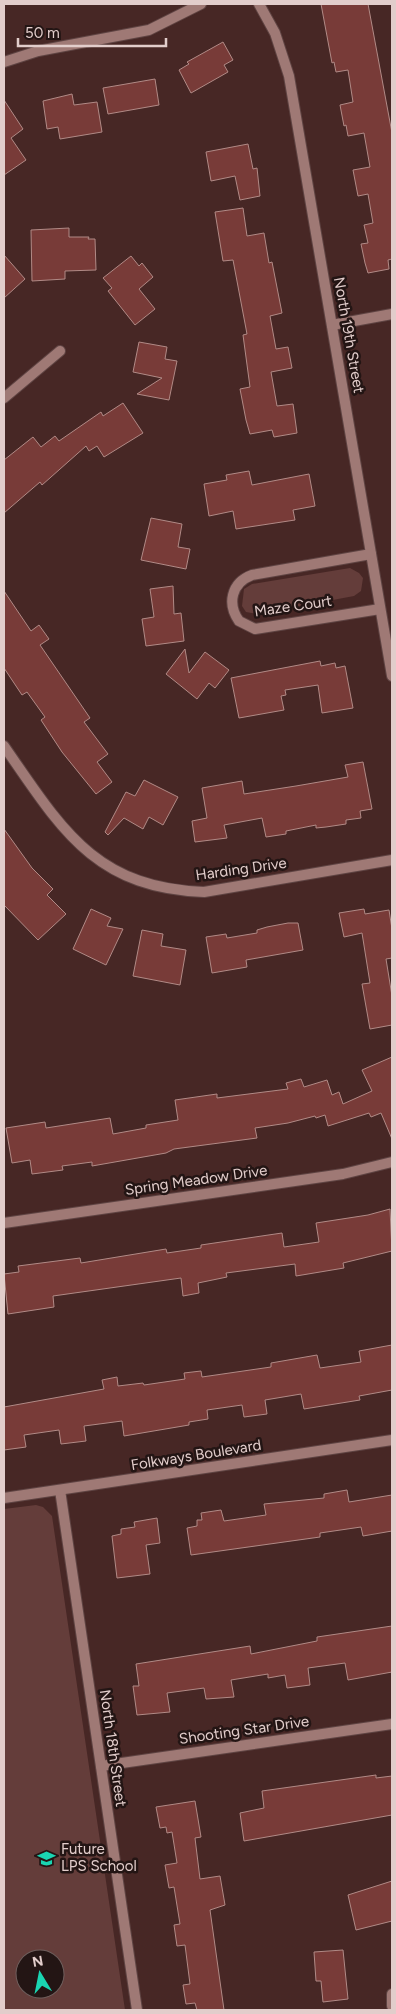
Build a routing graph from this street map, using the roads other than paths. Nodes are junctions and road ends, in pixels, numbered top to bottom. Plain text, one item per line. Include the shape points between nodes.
1 (201, 4) edge
2 (259, 4) edge
3 (4, 62) edge
4 (392, 314) edge
5 (332, 325) junction
6 (60, 351) dead end
7 (4, 398) edge
8 (371, 554) junction
9 (380, 609) junction
10 (392, 676) edge
11 (4, 746) edge
12 (392, 860) edge
13 (392, 1162) edge
14 (4, 1223) edge
15 (392, 1440) edge
16 (60, 1490) junction
17 (4, 1498) edge
18 (392, 1724) edge
19 (101, 1766) junction
20 (392, 1994) edge
21 (392, 2006) edge
22 (137, 2010) edge

1 - 3 street via 148,30 38,51
2 - 5 street, North 19th Street via 275,33 289,76
4 - 5 street
5 - 8 street, North 19th Street
6 - 7 street
8 - 9 street, North 19th Street
8 - 9 street, Maze Court via 252,575 235,588 232,605 239,622 254,629
9 - 10 street, North 19th Street
11 - 12 street, Harding Drive via 54,818 81,846 114,871 150,885 204,892
13 - 14 street, Spring Meadow Drive via 343,1174
15 - 16 street, Folkways Boulevard
16 - 17 street, Folkways Boulevard
16 - 19 street, North 18th Street
18 - 19 street, Shooting Star Drive
19 - 22 street, North 18th Street
20 - 21 street

